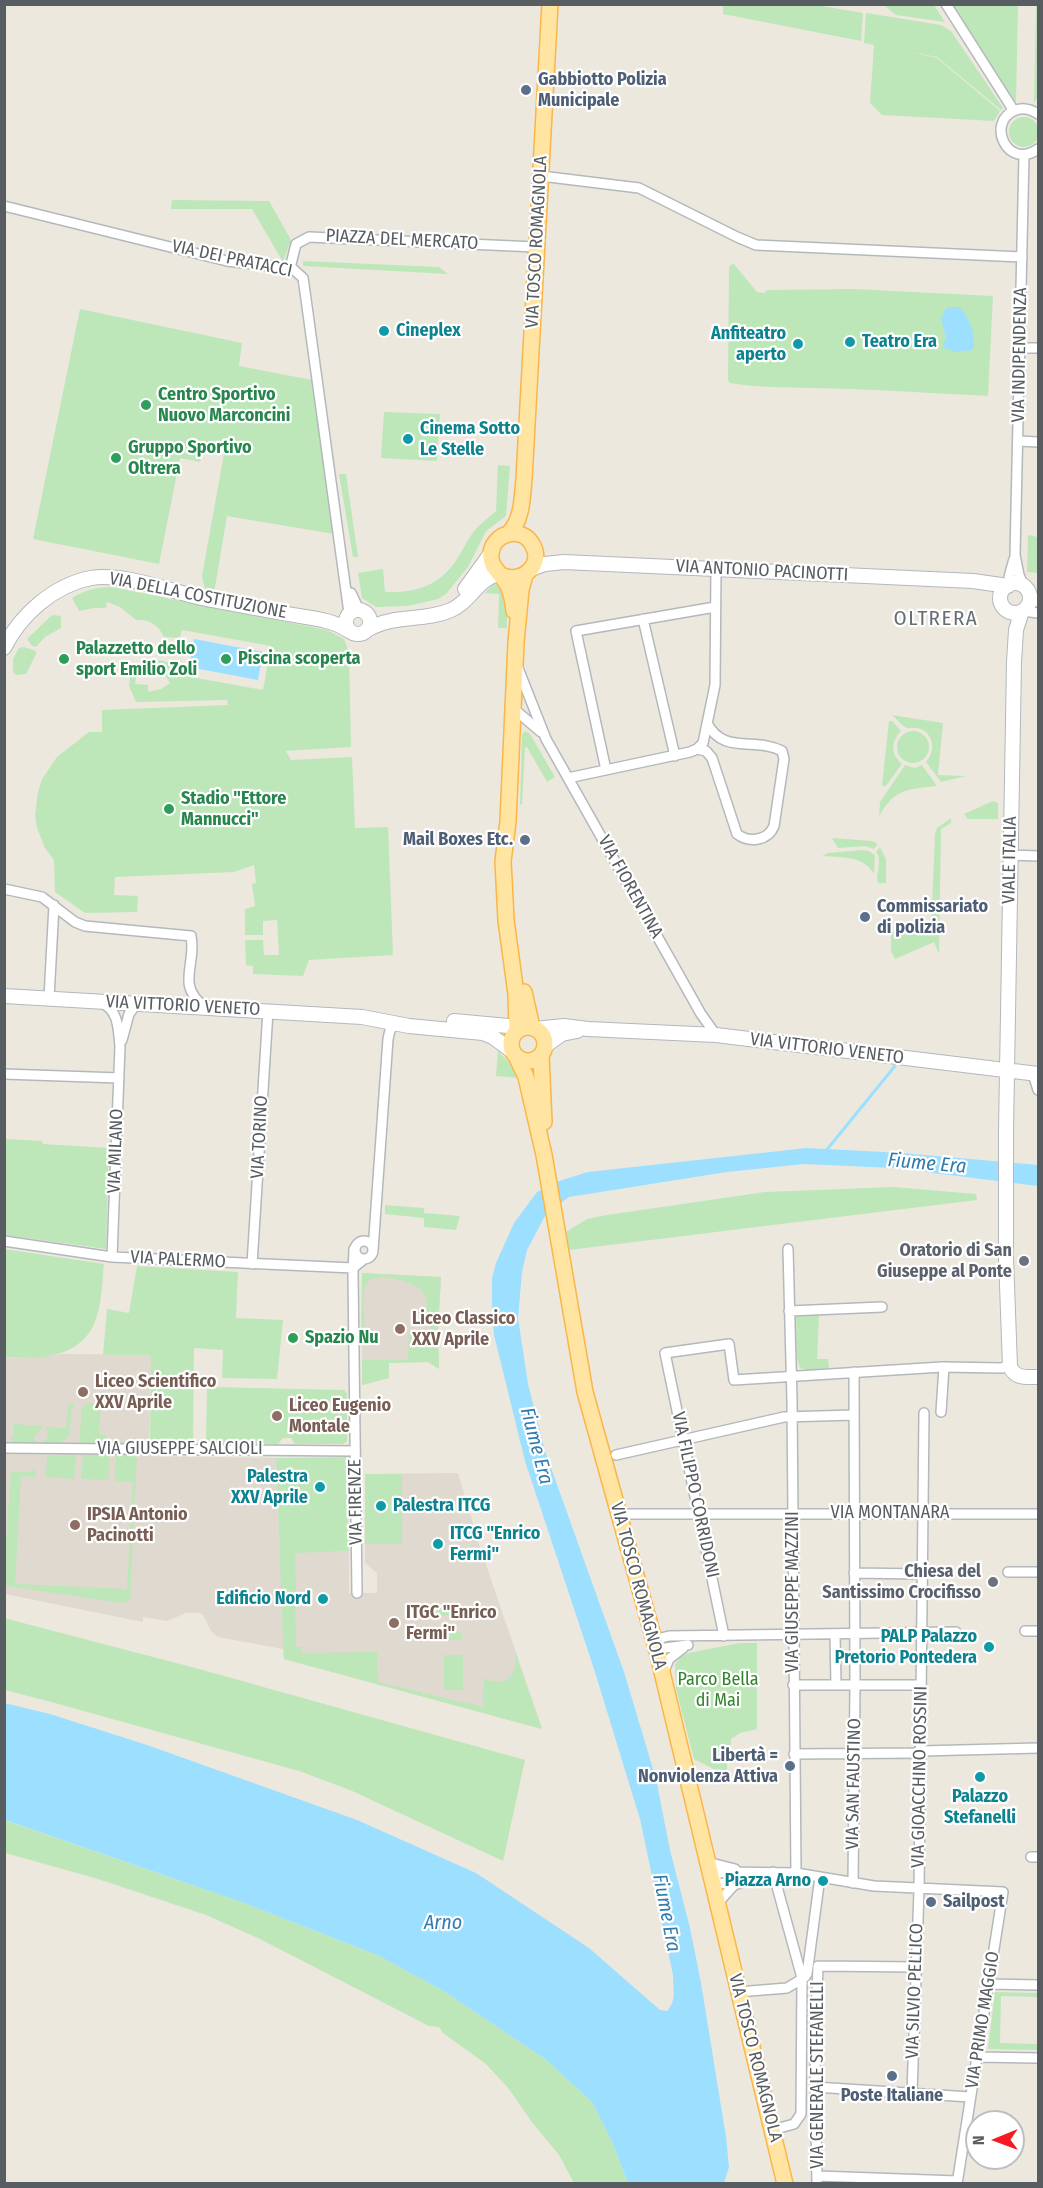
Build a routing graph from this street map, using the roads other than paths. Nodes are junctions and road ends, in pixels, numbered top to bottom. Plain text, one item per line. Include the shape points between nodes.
1 (550, 4) edge
2 (946, 4) edge
3 (1037, 110) edge
4 (1014, 111) junction
5 (1038, 150) edge
6 (1024, 155) junction
7 (541, 176) junction
8 (4, 206) edge
9 (536, 247) junction
10 (1022, 257) junction
11 (290, 268) junction
12 (1020, 348) junction
13 (1038, 348) edge
14 (1018, 441) junction
15 (1038, 442) edge
16 (524, 479) junction
17 (508, 534) junction
18 (534, 547) junction
19 (491, 553) junction
20 (1015, 556) junction
21 (564, 562) junction
22 (716, 569) junction
23 (528, 572) junction
24 (500, 574) junction
25 (960, 581) junction
26 (1009, 585) junction
27 (1026, 590) junction
28 (1000, 600) junction
29 (1038, 603) edge
30 (715, 607) junction
31 (1018, 611) junction
32 (356, 612) junction
33 (440, 613) junction
34 (1038, 613) edge
35 (312, 618) junction
36 (396, 618) junction
37 (643, 619) junction
38 (369, 629) junction
39 (350, 631) junction
40 (516, 642) junction
41 (4, 648) edge
42 (515, 658) junction
43 (514, 703) junction
44 (535, 712) junction
45 (707, 723) junction
46 (536, 727) junction
47 (546, 739) junction
48 (721, 740) junction
49 (512, 741) junction
50 (697, 749) junction
51 (710, 755) junction
52 (675, 756) junction
53 (606, 770) junction
54 (568, 778) junction
55 (1010, 855) junction
56 (1038, 856) edge
57 (4, 889) edge
58 (54, 905) junction
59 (4, 996) edge
60 (49, 998) junction
61 (97, 1001) junction
62 (137, 1003) junction
63 (206, 1007) junction
64 (268, 1011) junction
65 (362, 1017) junction
66 (395, 1024) junction
67 (525, 1029) junction
68 (588, 1029) junction
69 (716, 1035) junction
70 (120, 1046) junction
71 (543, 1050) junction
72 (514, 1054) junction
73 (1006, 1070) junction
74 (4, 1074) edge
75 (1036, 1074) edge
76 (119, 1078) junction
77 (1038, 1090) edge
78 (544, 1155) junction
79 (4, 1240) edge
80 (354, 1249) junction
81 (788, 1249) dead end
82 (373, 1250) junction
83 (112, 1257) junction
84 (364, 1259) junction
85 (252, 1264) junction
86 (352, 1268) junction
87 (882, 1306) dead end
88 (789, 1311) junction
89 (1009, 1365) junction
90 (944, 1368) junction
91 (854, 1372) junction
92 (791, 1376) junction
93 (1038, 1377) edge
94 (941, 1412) dead end
95 (924, 1413) dead end
96 (854, 1415) junction
97 (792, 1416) junction
98 (683, 1439) junction
99 (4, 1448) edge
100 (355, 1451) junction
101 (616, 1455) dead end
102 (853, 1513) junction
103 (922, 1513) junction
104 (627, 1514) dead end
105 (698, 1514) junction
106 (793, 1514) junction
107 (1038, 1514) edge
108 (1008, 1572) dead end
109 (1038, 1572) edge
110 (854, 1573) junction
111 (922, 1574) junction
112 (357, 1593) dead end
113 (648, 1618) junction
114 (1025, 1631) dead end
115 (1038, 1631) edge
116 (956, 1632) dead end
117 (921, 1633) junction
118 (793, 1634) junction
119 (835, 1634) junction
120 (854, 1634) junction
121 (679, 1636) junction
122 (724, 1636) junction
123 (710, 1637) junction
124 (688, 1645) junction
125 (656, 1647) junction
126 (663, 1677) junction
127 (836, 1684) junction
128 (855, 1684) junction
129 (793, 1685) junction
130 (921, 1685) junction
131 (1038, 1749) edge
132 (921, 1751) junction
133 (794, 1754) junction
134 (854, 1754) junction
135 (707, 1862) junction
136 (749, 1871) junction
137 (796, 1872) junction
138 (771, 1873) junction
139 (820, 1877) junction
140 (712, 1882) junction
141 (741, 1882) junction
142 (853, 1883) junction
143 (919, 1890) junction
144 (717, 1904) junction
145 (818, 1966) junction
146 (916, 1967) junction
147 (805, 1976) junction
148 (988, 1984) junction
149 (1038, 1985) edge
150 (738, 1992) junction
151 (977, 2057) junction
152 (1038, 2058) edge
153 (815, 2087) junction
154 (912, 2093) junction
155 (970, 2097) junction
156 (772, 2130) junction
157 (817, 2180) edge
158 (957, 2182) edge
159 (786, 2184) edge

1 - 7 main road, VIA TOSCO ROMAGNOLA
2 - 4 street
3 - 4 street
4 - 6 street via 1003,123 1001,135 1008,148
5 - 6 street
6 - 10 street, VIA INDIPENDENZA
7 - 9 main road, VIA TOSCO ROMAGNOLA
7 - 10 street via 639,188 752,244
8 - 11 street, VIA DEI PRATACCI via 227,261
9 - 11 street, PIAZZA DEL MERCATO via 316,236 296,244
9 - 16 main road, VIA TOSCO ROMAGNOLA
10 - 12 street, VIA INDIPENDENZA
11 - 32 street, VIA DEI PRATACCI via 300,274 304,285 346,579
12 - 13 street
12 - 14 street, VIA INDIPENDENZA
14 - 15 street
14 - 20 street, VIA INDIPENDENZA
16 - 17 main road, VIA TOSCO ROMAGNOLA via 518,520
16 - 18 main road, VIA TOSCO ROMAGNOLA
17 - 18 main road via 523,536
17 - 19 main road via 498,539
18 - 21 street, VIA ANTONIO PACINOTTI via 540,554
18 - 23 main road via 535,560
19 - 24 main road via 493,566
19 - 33 street via 463,592
20 - 26 street, VIA INDIPENDENZA
20 - 27 street, VIA INDIPENDENZA
21 - 22 street, VIA ANTONIO PACINOTTI
21 - 23 street, VIA ANTONIO PACINOTTI via 545,564
22 - 25 street, VIA ANTONIO PACINOTTI
22 - 30 street
23 - 24 main road via 513,578
23 - 40 main road via 521,590
24 - 33 street, VIA DELLA COSTITUZIONE via 487,579 457,606
24 - 40 main road via 512,596
25 - 26 street, VIA ANTONIO PACINOTTI
25 - 28 street, VIA ANTONIO PACINOTTI via 984,588
26 - 27 street
26 - 28 street
27 - 29 street
27 - 31 street via 1029,603
28 - 31 street via 1004,608
30 - 37 street
30 - 45 street via 715,679
31 - 34 street
31 - 55 street, VIALE ITALIA
32 - 35 street, VIA DELLA COSTITUZIONE via 336,619
32 - 36 street, VIA DELLA COSTITUZIONE
32 - 38 street via 370,620
32 - 39 street via 346,624
33 - 36 street, VIA DELLA COSTITUZIONE
35 - 39 street, VIA DELLA COSTITUZIONE via 339,624
35 - 41 street, VIA DELLA COSTITUZIONE via 101,577 77,582 47,598 20,623
36 - 38 street, VIA DELLA COSTITUZIONE
37 - 52 street
37 - 53 street via 576,631
38 - 39 street via 360,634
40 - 42 main road
42 - 43 main road
42 - 44 street, VIA FIORENTINA
43 - 44 street via 522,700
43 - 46 street, VIA FIORENTINA
43 - 49 main road
44 - 47 street, VIA FIORENTINA
45 - 48 street
45 - 50 street via 703,743
46 - 47 street, VIA FIORENTINA
46 - 49 street via 520,726
47 - 54 street, VIA FIORENTINA
48 - 51 street via 711,745
48 - 51 street via 776,748 783,753 770,834 750,840 738,834
49 - 67 main road via 508,826
50 - 51 street
50 - 52 street
52 - 53 street
53 - 54 street
54 - 69 street, VIA FIORENTINA
55 - 56 street
55 - 73 street, VIALE ITALIA
57 - 58 street via 35,894
58 - 60 street
58 - 63 street via 82,926 188,934 192,938 189,988
59 - 60 street, VIA VITTORIO VENETO
60 - 61 street, VIA VITTORIO VENETO
61 - 62 street, VIA VITTORIO VENETO
61 - 70 street, VIA MILANO via 115,1013
62 - 63 street, VIA VITTORIO VENETO
62 - 70 street, VIA MILANO via 129,1014
63 - 64 street, VIA VITTORIO VENETO
64 - 65 street, VIA VITTORIO VENETO
64 - 85 street, VIA TORINO
65 - 66 street, VIA VITTORIO VENETO
65 - 67 street, VIA VITTORIO VENETO via 474,1022
66 - 72 street, VIA VITTORIO VENETO via 483,1033
66 - 82 street via 388,1039
67 - 68 street, VIA VITTORIO VENETO
67 - 71 main road via 543,1037
67 - 72 main road via 511,1040
68 - 69 street, VIA VITTORIO VENETO
68 - 71 street, VIA VITTORIO VENETO via 566,1033
69 - 73 street, VIA VITTORIO VENETO
70 - 76 street, VIA MILANO
71 - 72 main road via 528,1062
71 - 78 main road
72 - 78 main road, VIA TOSCO ROMAGNOLA via 526,1077
73 - 75 street, VIA VITTORIO VENETO
73 - 89 street
74 - 76 street
75 - 77 street
76 - 83 street, VIA MILANO
78 - 113 main road, VIA TOSCO ROMAGNOLA via 587,1401
79 - 83 street, VIA PALERMO
80 - 82 street via 364,1240
80 - 84 street
80 - 86 street, VIA FIRENZE
81 - 88 street, VIA GIUSEPPE MAZZINI
82 - 84 street
83 - 85 street, VIA PALERMO
84 - 86 street
85 - 86 street, VIA PALERMO
86 - 100 street, VIA FIRENZE
87 - 88 street
88 - 92 street, VIA GIUSEPPE MAZZINI
89 - 90 street
89 - 93 street via 1021,1377
90 - 91 street
90 - 94 street
91 - 92 street
91 - 96 street
92 - 97 street, VIA GIUSEPPE MAZZINI
92 - 98 street, VIA FILIPPO CORRIDONI via 734,1380 729,1344 665,1353
95 - 103 street, VIA GIOACCHINO ROSSINI
96 - 97 street
96 - 102 street
97 - 98 street
97 - 106 street, VIA GIUSEPPE MAZZINI
98 - 101 street
98 - 105 street, VIA FILIPPO CORRIDONI
99 - 100 street, VIA GIUSEPPE SALCIOLI
100 - 112 street, VIA FIRENZE
102 - 103 street, VIA MONTANARA
102 - 106 street, VIA MONTANARA
102 - 110 street
103 - 107 street, VIA MONTANARA
103 - 111 street, VIA GIOACCHINO ROSSINI
104 - 105 street, VIA MONTANARA
105 - 106 street, VIA MONTANARA
105 - 122 street, VIA FILIPPO CORRIDONI
106 - 118 street, VIA GIUSEPPE MAZZINI
108 - 109 street
110 - 111 street
110 - 120 street
111 - 117 street, VIA GIOACCHINO ROSSINI
113 - 121 street via 659,1631
113 - 125 main road, VIA TOSCO ROMAGNOLA
114 - 115 street
116 - 117 street
117 - 120 street
117 - 130 street, VIA GIOACCHINO ROSSINI
118 - 119 street
118 - 122 street
118 - 129 street, VIA GIUSEPPE MAZZINI
119 - 120 street
119 - 127 street
120 - 128 street, VIA SAN FAUSTINO
121 - 123 street
121 - 125 street via 661,1638
122 - 123 street
123 - 124 street
124 - 125 street
124 - 126 street via 669,1659
125 - 126 main road, VIA TOSCO ROMAGNOLA
126 - 135 main road, VIA TOSCO ROMAGNOLA
127 - 128 street
127 - 129 street
128 - 130 street
128 - 134 street, VIA SAN FAUSTINO
129 - 133 street, VIA GIUSEPPE MAZZINI
130 - 132 street, VIA GIOACCHINO ROSSINI
131 - 132 street
132 - 134 street
132 - 143 street, VIA GIOACCHINO ROSSINI
133 - 134 street
133 - 137 street, VIA GIUSEPPE MAZZINI
134 - 142 street, VIA SAN FAUSTINO
135 - 136 street
135 - 140 main road, VIA TOSCO ROMAGNOLA
136 - 138 street
136 - 140 street via 722,1873
137 - 138 street
137 - 139 street
138 - 141 street
138 - 147 street
139 - 142 street
139 - 147 street
140 - 141 street
140 - 144 main road, VIA TOSCO ROMAGNOLA
141 - 144 street
142 - 143 street
143 - 146 street, VIA SILVIO PELLICO
143 - 148 street, VIA PRIMO MAGGIO via 1003,1892
144 - 150 main road, VIA TOSCO ROMAGNOLA
145 - 146 street
145 - 147 street
145 - 153 street, VIA GENERALE STEFANELLI
146 - 154 street, VIA SILVIO PELLICO
147 - 150 street via 787,1988
147 - 156 street via 801,2002 801,2114 794,2124
148 - 149 street
148 - 151 street, VIA PRIMO MAGGIO
150 - 156 main road, VIA TOSCO ROMAGNOLA
151 - 152 street
151 - 155 street, VIA PRIMO MAGGIO
153 - 154 street
153 - 157 street, VIA GENERALE STEFANELLI
154 - 155 street
155 - 158 street, VIA PRIMO MAGGIO
156 - 159 main road, VIA TOSCO ROMAGNOLA
157 - 158 street

